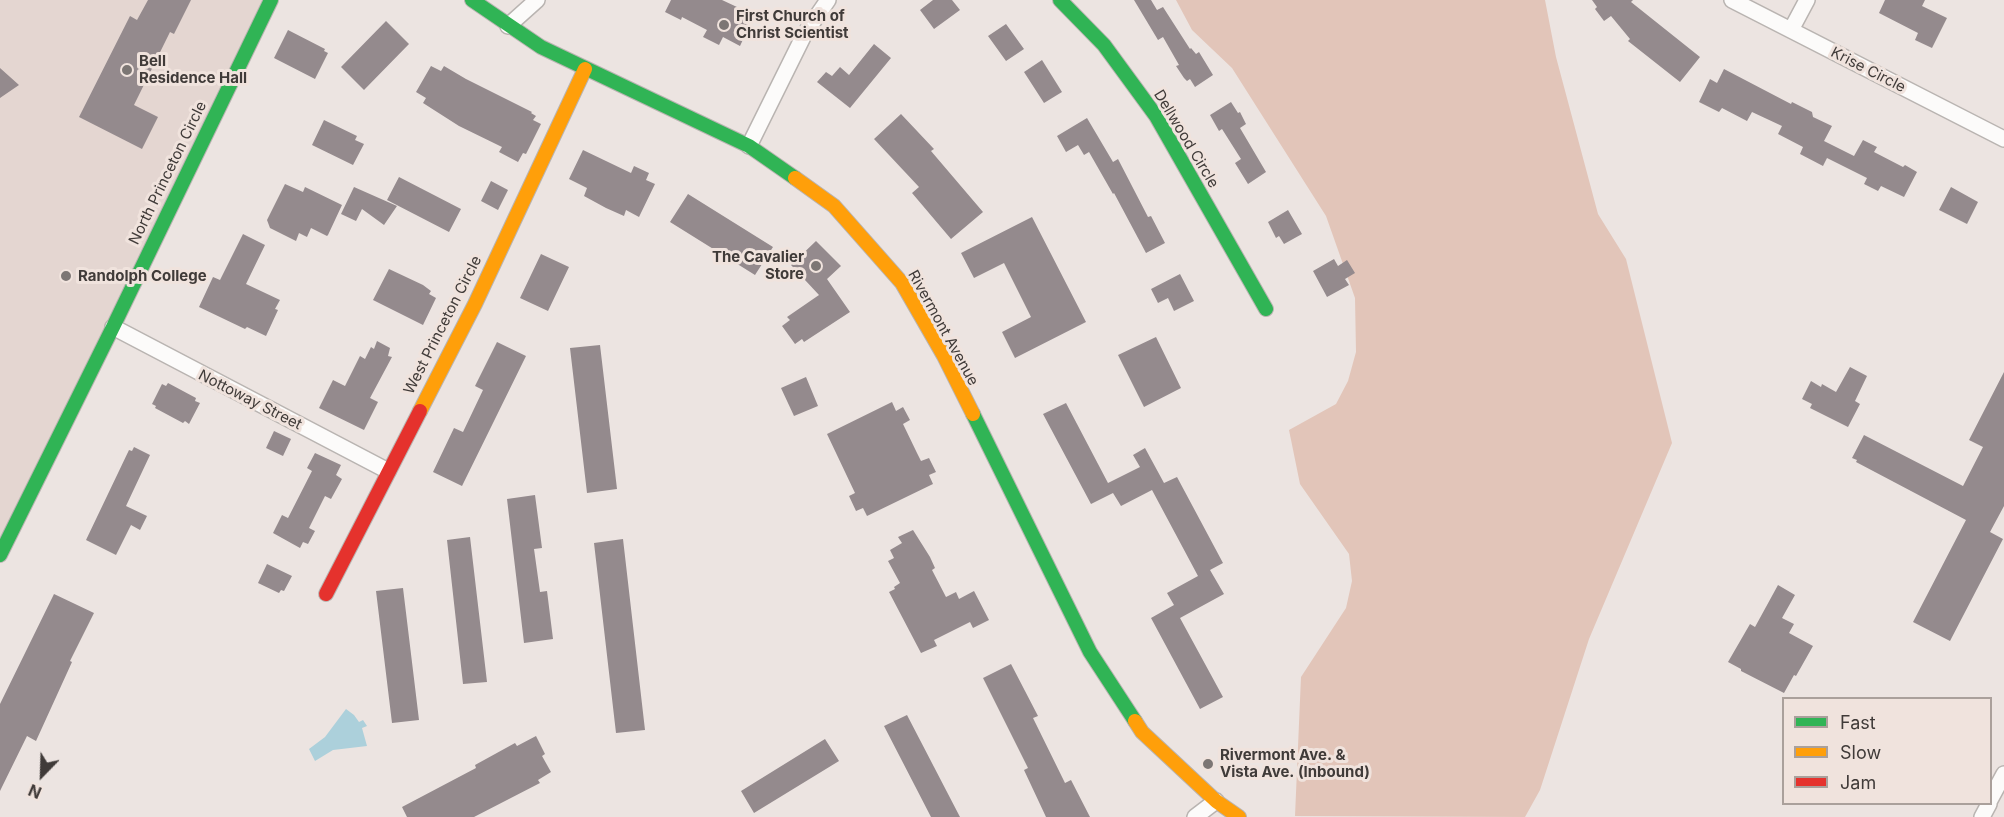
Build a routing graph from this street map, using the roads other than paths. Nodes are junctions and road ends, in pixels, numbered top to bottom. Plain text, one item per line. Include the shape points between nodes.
1 (271, 0) edge
2 (472, 0) edge
3 (537, 0) edge
4 (828, 0) edge
5 (1059, 0) edge
6 (1732, 0) edge
7 (1807, 0) edge
8 (508, 26) junction
9 (1791, 30) junction
10 (585, 69) junction
11 (2004, 139) edge
12 (749, 146) junction
13 (1266, 309) dead end
14 (113, 327) junction
15 (388, 471) junction
16 (0, 555) edge
17 (326, 594) dead end
18 (2004, 774) edge
19 (1992, 798) edge
20 (1216, 801) junction
21 (1195, 817) edge
22 (1239, 817) edge

1 - 14 street, North Princeton Circle
2 - 8 street, Rivermont Avenue
3 - 8 street
4 - 12 street via 804,35
5 - 13 street, Dellwood Circle via 1104,45 1156,116
6 - 9 street, Krise Circle
7 - 9 street
8 - 10 street, Rivermont Avenue
9 - 11 street, Krise Circle
10 - 12 street, Rivermont Avenue
10 - 15 street, West Princeton Circle via 475,304
12 - 20 street, Rivermont Avenue via 834,206 903,283 944,356 1090,652 1142,732
14 - 15 street, Nottoway Street
14 - 16 street, North Princeton Circle
15 - 17 street, West Princeton Circle
18 - 19 street
20 - 21 street
20 - 22 street, Rivermont Avenue

